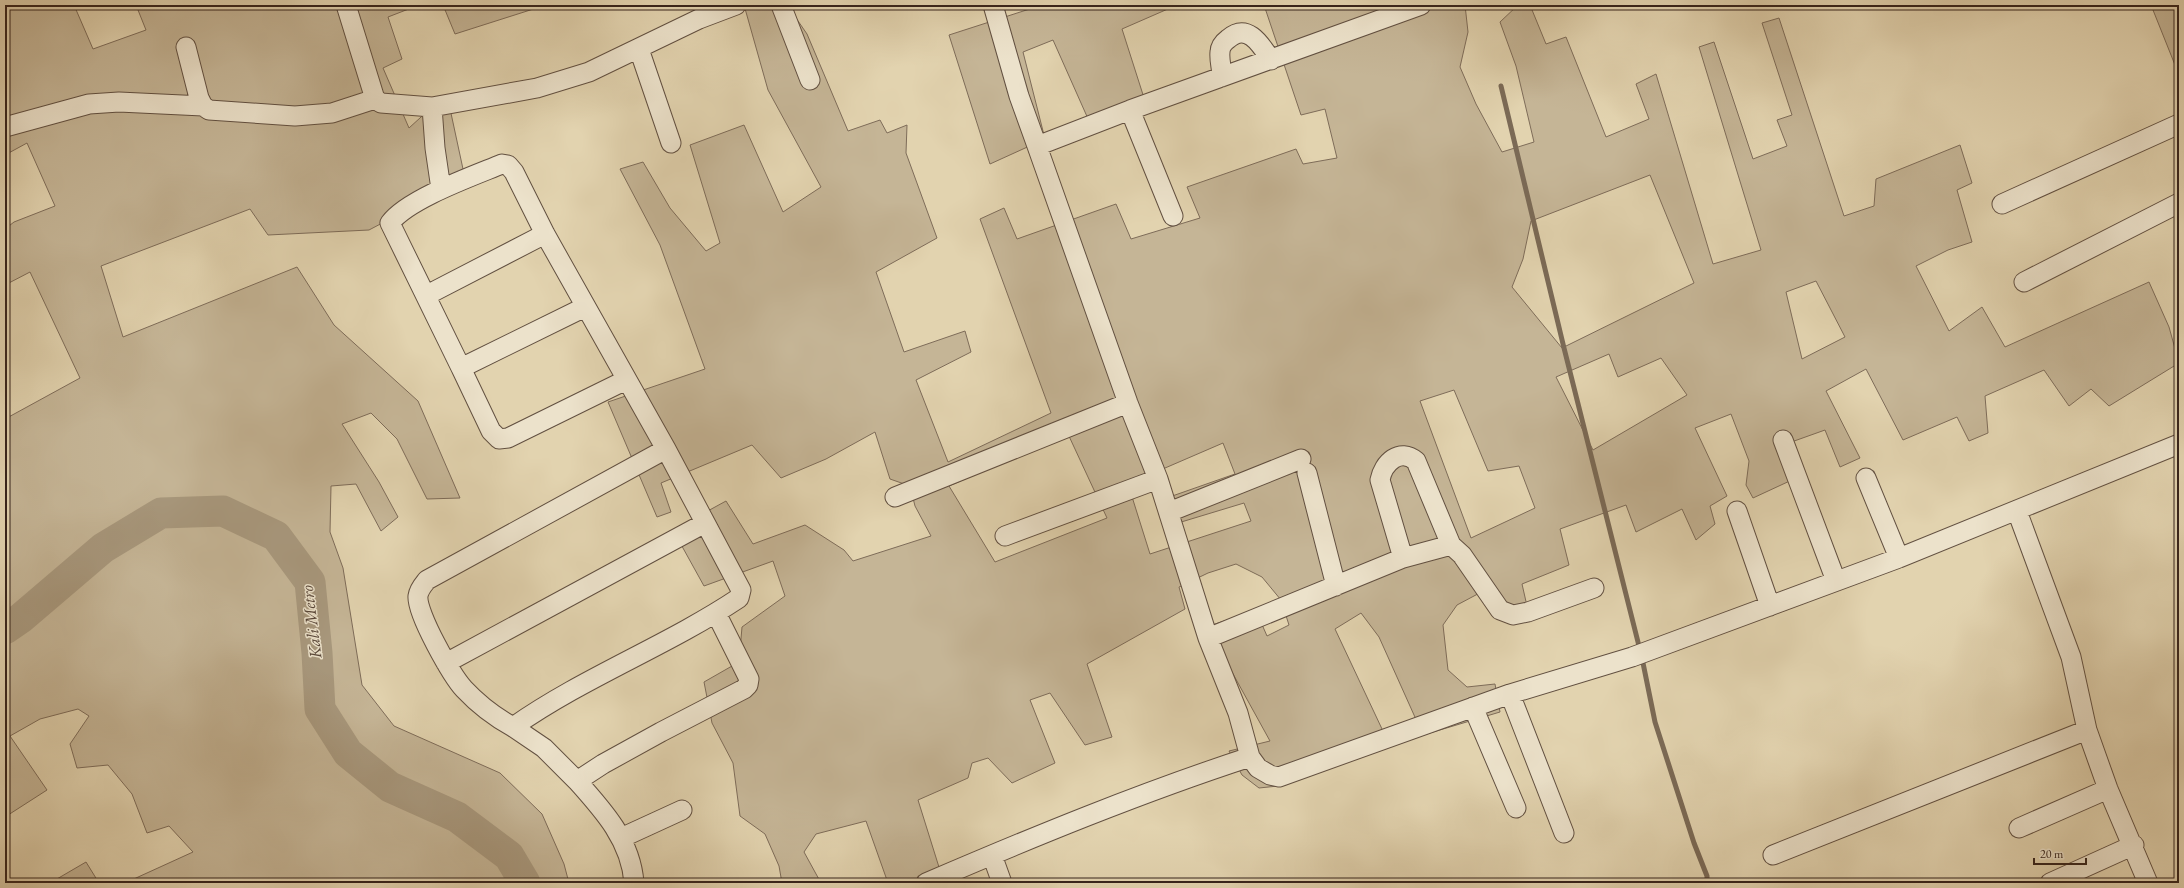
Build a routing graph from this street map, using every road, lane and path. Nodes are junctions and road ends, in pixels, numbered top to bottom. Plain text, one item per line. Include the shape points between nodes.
1 (346, 5) edge
2 (736, 5) edge
3 (781, 5) edge
4 (993, 5) edge
5 (1421, 5) edge
6 (186, 47) dead end
7 (639, 49) junction
8 (1271, 60) junction
9 (1222, 77) junction
10 (810, 80) dead end
11 (376, 99) junction
12 (203, 106) junction
13 (432, 107) junction
14 (1130, 110) junction
15 (2179, 124) edge
16 (5, 127) edge
17 (672, 143) dead end
18 (1037, 146) junction
19 (441, 189) junction
20 (2179, 203) edge
21 (2002, 204) dead end
22 (1173, 216) dead end
23 (545, 234) junction
24 (2024, 282) dead end
25 (427, 296) junction
26 (585, 307) junction
27 (461, 368) junction
28 (626, 380) junction
29 (1128, 403) junction
30 (1784, 440) dead end
31 (2179, 444) edge
32 (666, 449) junction
33 (1866, 478) dead end
34 (1158, 479) junction
35 (895, 498) dead end
36 (1737, 511) dead end
37 (2017, 511) junction
38 (1169, 512) junction
39 (705, 522) junction
40 (1005, 536) dead end
41 (1451, 545) junction
42 (1403, 558) junction
43 (1899, 558) junction
44 (1836, 581) junction
45 (1336, 586) junction
46 (1594, 588) dead end
47 (1770, 606) junction
48 (716, 613) junction
49 (1208, 638) junction
50 (446, 663) junction
51 (1510, 694) junction
52 (1473, 707) junction
53 (513, 727) junction
54 (2088, 730) junction
55 (1250, 757) junction
56 (577, 781) junction
57 (2108, 789) junction
58 (1516, 808) dead end
59 (682, 810) dead end
60 (2019, 828) dead end
61 (1564, 833) dead end
62 (621, 838) junction
63 (2134, 845) junction
64 (992, 855) junction
65 (1773, 855) dead end
66 (634, 883) edge
67 (926, 883) edge
68 (1002, 883) edge
69 (2050, 883) edge
70 (2148, 883) edge

1 - 11 street
2 - 7 street
3 - 10 street
4 - 18 street via 1019,96
5 - 8 street
6 - 12 street
7 - 13 street via 588,72 537,88
7 - 17 street
8 - 9 street
8 - 9 street via 1259,41 1250,35 1232,35 1224,42 1220,51
9 - 14 street
11 - 12 street via 332,114 295,116 209,110
11 - 13 street via 380,103
12 - 16 street via 119,102 89,104
13 - 19 street
14 - 18 street
14 - 22 street
15 - 21 street
18 - 29 street
19 - 23 street via 502,164 508,165
19 - 25 street via 395,216 390,223
20 - 24 street
23 - 25 street
23 - 26 street
25 - 27 street
26 - 27 street
26 - 28 street
27 - 28 street via 491,431 499,439 508,438
28 - 32 street
29 - 34 street
29 - 35 street
30 - 44 street
31 - 37 street
32 - 39 street
32 - 50 street via 427,580 417,597 431,634
33 - 43 street
34 - 38 street
34 - 40 street
36 - 47 street
37 - 43 street
37 - 54 street via 2071,657
38 - 45 street via 1304,466
38 - 49 street
39 - 48 street via 741,590 740,598
39 - 50 street
41 - 42 street
41 - 42 street via 1416,461 1400,455 1382,472 1380,480
41 - 46 street via 1462,555 1500,610 1513,615
42 - 45 street
43 - 44 street
44 - 47 street
45 - 49 street
47 - 51 street via 1632,657
48 - 53 street via 532,713
48 - 56 street via 749,679 748,685 603,764
49 - 55 street via 1238,713
50 - 53 street via 463,688 500,720
51 - 52 street
51 - 61 street
52 - 55 street via 1279,777 1258,768
52 - 58 street
53 - 56 street via 544,748
54 - 57 street
54 - 65 street
55 - 64 street via 1156,789
56 - 62 street via 601,808
57 - 60 street
57 - 63 street
59 - 62 street
62 - 66 street via 628,853
63 - 69 street
63 - 70 street
64 - 67 street
64 - 68 street

